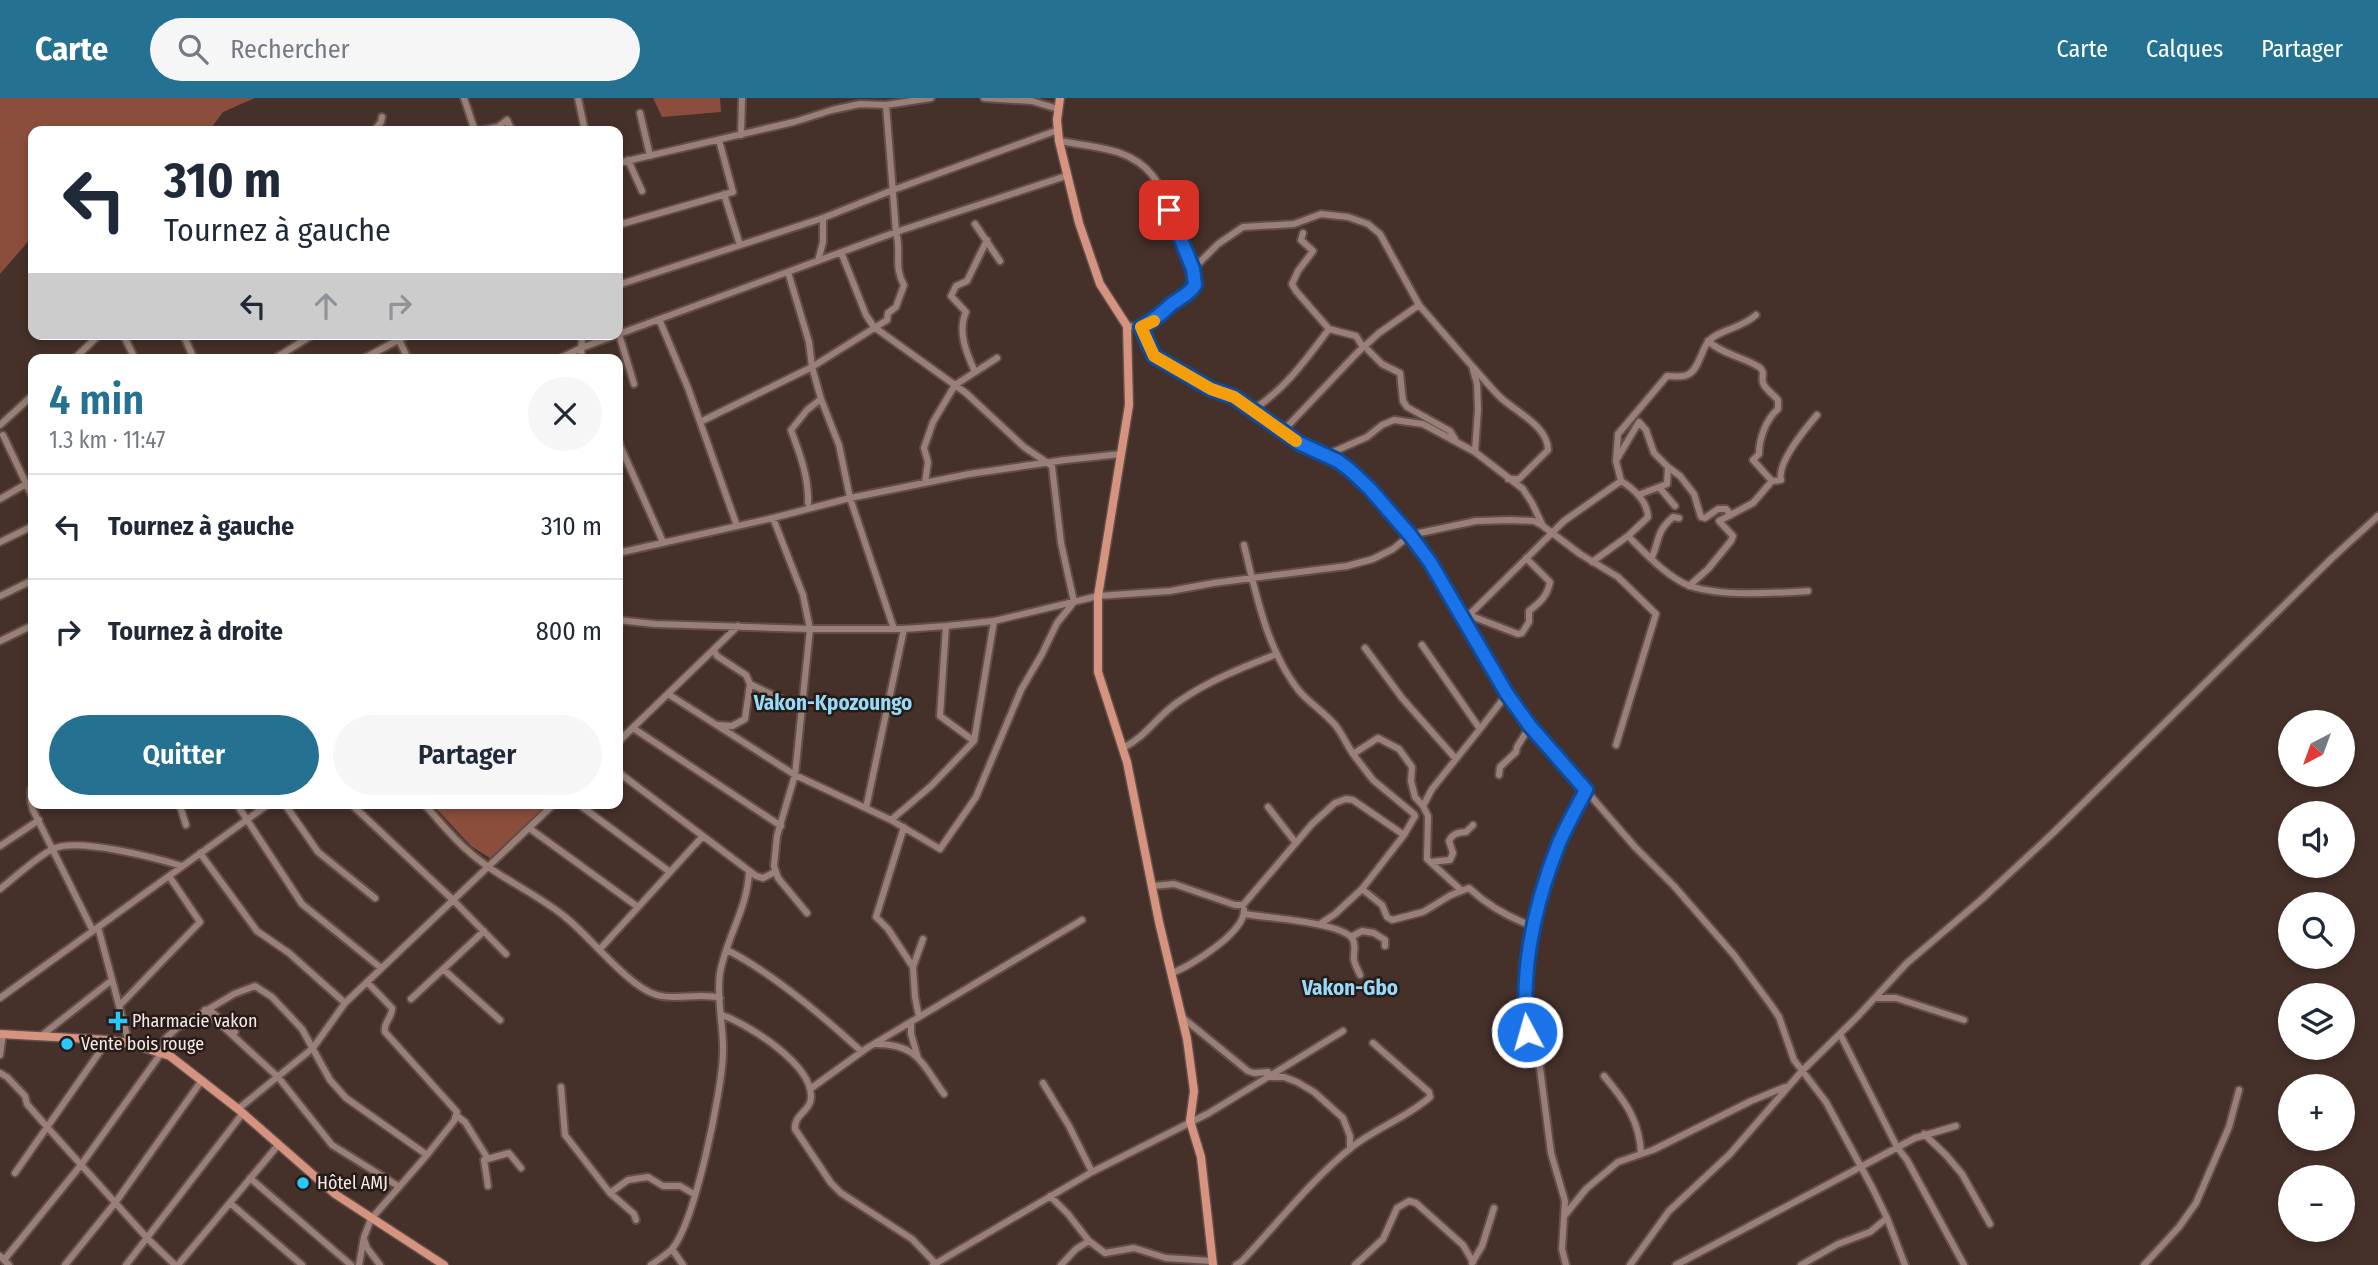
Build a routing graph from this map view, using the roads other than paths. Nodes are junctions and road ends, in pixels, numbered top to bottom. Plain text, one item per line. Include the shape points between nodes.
1 (464, 98) edge
2 (578, 98) edge
3 (742, 98) edge
4 (931, 98) edge
5 (984, 98) edge
6 (1060, 98) edge
7 (886, 105) junction
8 (1058, 109) junction
9 (640, 113) dead end
10 (382, 117) dead end
11 (378, 126) edge
12 (475, 126) edge
13 (584, 126) edge
14 (1058, 130) junction
15 (741, 135) junction
16 (719, 140) junction
17 (1059, 141) junction
18 (650, 156) junction
19 (628, 160) junction
20 (623, 162) edge
21 (1066, 176) junction
22 (892, 190) junction
23 (642, 191) dead end
24 (724, 194) junction
25 (823, 218) junction
26 (623, 224) edge
27 (975, 224) dead end
28 (896, 232) junction
29 (1303, 233) dead end
30 (987, 240) junction
31 (740, 246) junction
32 (841, 252) junction
33 (818, 261) junction
34 (1000, 261) dead end
35 (1193, 269) junction
36 (788, 272) junction
37 (623, 283) edge
38 (1419, 305) junction
39 (1756, 315) dead end
40 (659, 319) junction
41 (1127, 326) junction
42 (1141, 327) junction
43 (876, 329) junction
44 (1329, 329) junction
45 (623, 332) edge
46 (94, 340) edge
47 (304, 340) edge
48 (400, 340) joint
49 (582, 340) edge
50 (603, 340) edge
51 (621, 340) edge
52 (1708, 341) junction
53 (581, 348) junction
54 (1366, 349) junction
55 (79, 354) edge
56 (282, 354) edge
57 (373, 354) edge
58 (406, 354) edge
59 (569, 354) edge
60 (582, 354) edge
61 (997, 358) dead end
62 (1472, 366) junction
63 (812, 367) junction
64 (975, 372) junction
65 (634, 384) dead end
66 (955, 385) junction
67 (821, 399) junction
68 (28, 400) edge
69 (1252, 410) junction
70 (1637, 410) junction
71 (1817, 415) dead end
72 (700, 422) junction
73 (1639, 422) junction
74 (0, 425) edge
75 (1282, 432) junction
76 (1, 434) edge
77 (1456, 441) junction
78 (623, 452) edge
79 (1475, 452) junction
80 (1122, 454) junction
81 (1326, 455) junction
82 (1616, 461) junction
83 (1048, 462) junction
84 (1668, 467) junction
85 (28, 479) edge
86 (1508, 479) junction
87 (1621, 481) junction
88 (1772, 481) junction
89 (28, 483) edge
90 (925, 483) junction
91 (1659, 487) junction
92 (1638, 495) junction
93 (850, 498) junction
94 (0, 499) edge
95 (808, 503) dead end
96 (1675, 506) dead end
97 (1731, 515) junction
98 (2378, 516) edge
99 (773, 518) junction
100 (1679, 518) dead end
101 (737, 526) junction
102 (1543, 526) junction
103 (28, 528) edge
104 (1551, 532) junction
105 (1410, 535) junction
106 (1628, 536) junction
107 (0, 542) edge
108 (663, 542) junction
109 (1244, 545) dead end
110 (623, 552) edge
111 (1652, 557) junction
112 (1526, 558) junction
113 (1592, 562) junction
114 (1252, 579) junction
115 (28, 582) edge
116 (1689, 586) junction
117 (1808, 591) dead end
118 (0, 596) edge
119 (1098, 596) junction
120 (1074, 602) junction
121 (1466, 618) junction
122 (623, 621) edge
123 (994, 621) junction
124 (738, 626) junction
125 (946, 626) junction
126 (28, 627) edge
127 (810, 629) junction
128 (894, 629) junction
129 (904, 629) junction
130 (0, 640) edge
131 (1422, 645) dead end
132 (1365, 648) dead end
133 (714, 650) junction
134 (1277, 654) junction
135 (750, 684) junction
136 (668, 694) junction
137 (1507, 694) junction
138 (802, 709) junction
139 (717, 725) junction
140 (1530, 726) junction
141 (633, 728) junction
142 (1480, 729) junction
143 (623, 738) edge
144 (974, 741) junction
145 (1616, 745) dead end
146 (1123, 748) junction
147 (1353, 754) junction
148 (1456, 759) junction
149 (795, 775) junction
150 (1499, 775) dead end
151 (623, 776) edge
152 (1586, 790) junction
153 (1423, 806) junction
154 (1268, 807) dead end
155 (866, 808) junction
156 (34, 809) edge
157 (181, 809) edge
158 (240, 809) edge
159 (261, 809) edge
160 (288, 809) edge
161 (356, 809) edge
162 (428, 809) edge
163 (549, 809) edge
164 (585, 809) edge
165 (247, 819) junction
166 (39, 820) junction
167 (891, 820) junction
168 (186, 825) dead end
169 (781, 825) junction
170 (1473, 825) dead end
171 (904, 827) junction
172 (529, 828) junction
173 (1404, 835) junction
174 (702, 837) junction
175 (1296, 843) junction
176 (0, 846) edge
177 (54, 848) junction
178 (200, 853) junction
179 (1430, 862) junction
180 (183, 866) junction
181 (489, 866) junction
182 (749, 871) junction
183 (775, 872) junction
184 (670, 873) junction
185 (169, 876) junction
186 (1152, 886) junction
187 (0, 889) edge
188 (1362, 889) junction
189 (1461, 890) junction
190 (375, 898) dead end
191 (453, 900) junction
192 (1243, 905) junction
193 (638, 907) junction
194 (807, 913) dead end
195 (1245, 914) junction
196 (1082, 920) dead end
197 (1397, 920) junction
198 (1320, 924) junction
199 (1405, 924) dead end
200 (1532, 926) junction
201 (95, 929) junction
202 (484, 932) junction
203 (1351, 937) junction
204 (923, 939) dead end
205 (1385, 946) dead end
206 (600, 949) junction
207 (727, 950) junction
208 (506, 954) dead end
209 (913, 967) junction
210 (381, 968) junction
211 (443, 969) junction
212 (1172, 973) junction
213 (1360, 975) dead end
214 (112, 980) junction
215 (368, 982) junction
216 (0, 998) edge
217 (720, 998) junction
218 (1875, 998) junction
219 (411, 999) dead end
220 (345, 1003) junction
221 (118, 1006) junction
222 (206, 1009) junction
223 (722, 1015) junction
224 (919, 1017) junction
225 (1183, 1018) junction
226 (500, 1020) dead end
227 (1964, 1020) dead end
228 (911, 1022) junction
229 (1343, 1031) dead end
230 (2, 1034) edge
231 (1840, 1034) junction
232 (41, 1036) junction
233 (108, 1040) junction
234 (129, 1042) junction
235 (1373, 1043) dead end
236 (874, 1044) junction
237 (313, 1048) junction
238 (162, 1052) junction
239 (862, 1052) junction
240 (0, 1055) edge
241 (918, 1058) junction
242 (1802, 1071) junction
243 (0, 1073) edge
244 (279, 1076) junction
245 (1604, 1076) dead end
246 (1269, 1077) junction
247 (202, 1080) junction
248 (1043, 1083) dead end
249 (1788, 1086) junction
250 (561, 1087) dead end
251 (810, 1089) junction
252 (2239, 1090) dead end
253 (944, 1094) dead end
254 (240, 1111) junction
255 (457, 1116) junction
256 (1190, 1121) junction
257 (1956, 1126) dead end
258 (47, 1127) junction
259 (1924, 1133) junction
260 (279, 1144) junction
261 (1897, 1147) junction
262 (1350, 1149) junction
263 (1641, 1154) junction
264 (427, 1155) junction
265 (488, 1159) junction
266 (81, 1165) junction
267 (1860, 1167) junction
268 (522, 1168) dead end
269 (1092, 1172) junction
270 (15, 1173) dead end
271 (250, 1178) junction
272 (398, 1186) junction
273 (488, 1186) dead end
274 (610, 1193) junction
275 (695, 1194) junction
276 (1050, 1196) junction
277 (115, 1203) junction
278 (230, 1203) junction
279 (1494, 1208) dead end
280 (1564, 1216) junction
281 (1887, 1218) junction
282 (370, 1219) junction
283 (636, 1220) dead end
284 (1990, 1224) dead end
285 (364, 1237) junction
286 (148, 1240) junction
287 (1089, 1241) junction
288 (672, 1249) junction
289 (4, 1260) edge
290 (1213, 1263) edge
291 (653, 1264) edge
292 (1472, 1264) edge
293 (65, 1265) edge
294 (126, 1265) edge
295 (176, 1265) edge
296 (302, 1265) edge
297 (351, 1265) edge
298 (359, 1265) edge
299 (380, 1265) edge
300 (444, 1265) edge
301 (683, 1265) edge
302 (935, 1265) edge
303 (1061, 1265) edge
304 (1236, 1265) edge
305 (1355, 1265) edge
306 (1566, 1265) edge
307 (1630, 1265) edge
308 (1676, 1265) edge
309 (1801, 1265) edge
310 (1905, 1265) edge
311 (1964, 1265) edge
312 (2144, 1265) edge

1 - 12 street
2 - 13 street
3 - 15 street
4 - 7 street
5 - 8 street via 1032,101
6 - 8 main road
7 - 15 street via 860,104
7 - 22 street
8 - 14 main road
9 - 18 street
10 - 11 street
14 - 17 main road
14 - 22 street
15 - 16 street
16 - 18 street
16 - 24 street via 733,192
17 - 21 main road
17 - 35 street via 1122,152 1141,162 1161,190
18 - 19 street
19 - 20 street
19 - 23 street
21 - 28 street
21 - 41 main road via 1096,273
22 - 25 street
22 - 28 street
24 - 26 street
24 - 31 street
25 - 31 street
25 - 33 street
27 - 30 street
28 - 32 street
28 - 43 street via 897,272 904,285 896,307
29 - 44 street via 1301,240 1313,251 1292,284
30 - 34 street
30 - 64 street via 967,281 956,286 951,296 966,312 964,346
31 - 37 street
32 - 33 street
32 - 43 street
33 - 36 street
35 - 38 street via 1243,226 1294,224 1321,214 1348,217 1380,234
35 - 42 street via 1192,289 1158,319
36 - 40 street
36 - 63 street
38 - 54 street via 1379,333
38 - 62 street
39 - 52 street
40 - 45 street
40 - 72 street
41 - 42 street
41 - 80 main road via 1130,391
42 - 69 street via 1154,356
43 - 63 street
43 - 66 street
44 - 54 street via 1356,336
44 - 69 street via 1290,377
46 - 55 street
47 - 56 street
48 - 57 street
48 - 58 street
49 - 53 street
50 - 53 street
51 - 65 street
52 - 70 street via 1691,373 1667,376
52 - 88 street via 1760,368 1765,386 1778,400 1753,460
53 - 59 street
53 - 60 street
54 - 75 street
54 - 77 street via 1400,373 1408,407 1450,430
61 - 64 street
62 - 79 street via 1478,384
62 - 86 street via 1548,441 1548,450 1519,479
63 - 67 street
63 - 72 street
64 - 66 street
66 - 83 street via 1024,447
66 - 90 street via 926,439
67 - 93 street via 839,445
67 - 95 street via 791,430
68 - 74 street
69 - 75 street
70 - 73 street
70 - 82 street via 1618,434
71 - 88 street via 1791,449 1779,472 1781,481
72 - 101 street
73 - 82 street
73 - 84 street via 1654,453
75 - 81 street
76 - 85 street
77 - 79 street
77 - 81 street via 1423,424 1394,420
78 - 108 street
79 - 86 street
80 - 83 street
80 - 119 main road
81 - 105 street via 1350,470
82 - 87 street
83 - 90 street
83 - 120 street
84 - 91 street via 1667,484
84 - 97 street via 1694,494 1701,517 1718,509
86 - 102 street via 1523,489
87 - 92 street
87 - 104 street
88 - 97 street via 1753,503
89 - 94 street
90 - 93 street
91 - 92 street
91 - 96 street
92 - 106 street via 1646,504 1648,517
93 - 99 street
93 - 128 street
97 - 116 street via 1719,521 1733,536 1727,549
98 - 218 street via 2053,833 1919,952
99 - 101 street
99 - 127 street via 803,595
100 - 111 street via 1666,523
101 - 108 street
102 - 104 street
102 - 105 street via 1534,521 1488,520
103 - 107 street
104 - 112 street
104 - 113 street
105 - 114 street via 1373,559
105 - 121 street
106 - 111 street
106 - 113 street
108 - 110 street
109 - 114 street
111 - 116 street
112 - 121 street
112 - 121 street via 1550,582 1540,604 1529,611 1522,633
113 - 145 street via 1618,577 1656,614
114 - 119 street
114 - 134 street
115 - 118 street
116 - 117 street via 1760,593
119 - 120 street
119 - 146 main road via 1098,672
120 - 123 street
120 - 171 street via 1057,622 1021,690 976,797 940,849
121 - 137 street
122 - 124 street
123 - 125 street
123 - 144 street
124 - 127 street
124 - 133 street
125 - 129 street
125 - 144 street via 940,716
126 - 130 street
127 - 128 street
127 - 138 street
128 - 129 street
129 - 155 street
131 - 142 street
132 - 148 street
133 - 135 street via 746,674
133 - 136 street
134 - 146 street via 1188,695
134 - 147 street via 1300,691 1336,726
135 - 138 street
135 - 139 street via 744,719 732,726
136 - 139 street
136 - 141 street
137 - 140 street
137 - 142 street
138 - 149 street
139 - 149 street
140 - 150 street
140 - 152 street
141 - 143 street
141 - 169 street
142 - 148 street
144 - 167 street
146 - 186 main road
147 - 153 street via 1378,738 1399,749 1412,767 1415,797
147 - 173 street via 1373,780 1414,814
148 - 153 street
149 - 155 street
149 - 169 street
151 - 174 street
152 - 200 street via 1560,841
152 - 242 street via 1734,956 1779,1017 1790,1052
153 - 179 street
154 - 175 street
155 - 167 street
156 - 166 street
157 - 168 street
158 - 165 street
159 - 165 street
160 - 190 street via 318,852
161 - 191 street
162 - 181 street via 467,851
163 - 172 street
164 - 184 street
165 - 178 street
165 - 210 street via 302,904
166 - 176 street
166 - 177 street
167 - 171 street
169 - 183 street
170 - 179 street via 1451,836 1450,860
171 - 209 street via 876,917
172 - 181 street
172 - 193 street
173 - 175 street via 1346,799 1335,803
173 - 188 street
174 - 182 street
174 - 184 street
175 - 192 street
177 - 180 street via 101,848
177 - 187 street
177 - 201 street
178 - 180 street
178 - 220 street via 257,932 289,953
179 - 189 street
180 - 185 street
181 - 191 street
181 - 206 street via 564,916
182 - 183 street via 763,877
182 - 207 street
183 - 194 street
184 - 193 street
185 - 201 street
185 - 221 street via 200,922
186 - 192 street via 1174,884
186 - 212 main road
188 - 197 street via 1382,905 1390,919
188 - 198 street
189 - 197 street via 1423,912
189 - 200 street via 1469,888 1502,912
191 - 202 street
191 - 210 street
192 - 195 street
193 - 206 street
195 - 198 street
195 - 212 street via 1229,936
196 - 224 street
197 - 199 street
198 - 203 street
200 - 280 street via 1524,977 1527,1032 1540,1068
201 - 214 street
201 - 216 street
202 - 208 street
202 - 211 street
203 - 205 street via 1362,931 1374,933 1385,940
203 - 213 street
204 - 209 street
206 - 217 street via 656,995
207 - 217 street
207 - 239 street via 744,958
209 - 224 street
210 - 215 street
211 - 219 street
211 - 226 street
212 - 225 main road
214 - 221 street
214 - 232 street
215 - 220 street
215 - 255 street via 393,1007 385,1032 454,1107
217 - 223 street
218 - 227 street via 1896,998
218 - 231 street
220 - 237 street
221 - 234 street
222 - 237 street via 255,986 302,1029
222 - 238 street via 171,1033
222 - 244 street
223 - 251 street via 777,1047
223 - 275 street via 721,1079
224 - 228 street
225 - 246 street via 1248,1071 1268,1072
225 - 256 main road via 1194,1091
228 - 236 street
228 - 241 street
229 - 246 street
230 - 232 main road
230 - 240 street
231 - 242 street
231 - 261 street
232 - 233 main road
233 - 234 main road
233 - 258 street
234 - 238 main road
235 - 262 street via 1430,1097
236 - 239 street
236 - 241 street via 901,1045
237 - 244 street
237 - 264 street via 346,1098
238 - 247 main road
238 - 266 street
239 - 251 street
241 - 253 street
242 - 249 street
242 - 267 street via 1826,1102
243 - 258 street via 26,1096 27,1104
244 - 254 street
244 - 272 street via 332,1145
245 - 263 street via 1633,1116
246 - 256 street
246 - 262 street via 1297,1082 1343,1118
247 - 254 main road
247 - 277 street
248 - 269 street
249 - 263 street
249 - 307 street via 1730,1154 1669,1211
250 - 274 street via 565,1135
251 - 302 street via 811,1101 795,1120 794,1129 831,1183 912,1238
252 - 312 street via 2196,1203
254 - 260 main road
254 - 286 street
255 - 264 street
255 - 265 street via 466,1122
256 - 269 street
256 - 290 main road via 1201,1157
257 - 259 street
258 - 266 street
258 - 270 street
259 - 261 street
259 - 284 street via 1962,1174
260 - 271 street
260 - 282 main road
261 - 267 street
261 - 311 street
262 - 304 street
263 - 280 street via 1618,1162 1601,1175
264 - 272 street
265 - 268 street via 509,1153
265 - 273 street via 484,1160
266 - 277 street
266 - 289 street
267 - 281 street
267 - 308 street
269 - 276 street
271 - 278 street
271 - 297 street
272 - 282 street
274 - 275 street via 628,1180 648,1177
274 - 283 street
275 - 288 street
276 - 287 street
276 - 302 street
277 - 286 street
277 - 293 street
278 - 295 street
278 - 296 street
279 - 292 street
280 - 306 street
281 - 309 street via 1870,1232
281 - 310 street
282 - 285 street
282 - 300 main road
285 - 298 street
285 - 299 street
286 - 294 street
286 - 295 street
287 - 290 street via 1105,1253 1135,1248 1166,1258
287 - 303 street
288 - 291 street
288 - 301 street
292 - 305 street via 1463,1245 1409,1201 1397,1208 1383,1239

